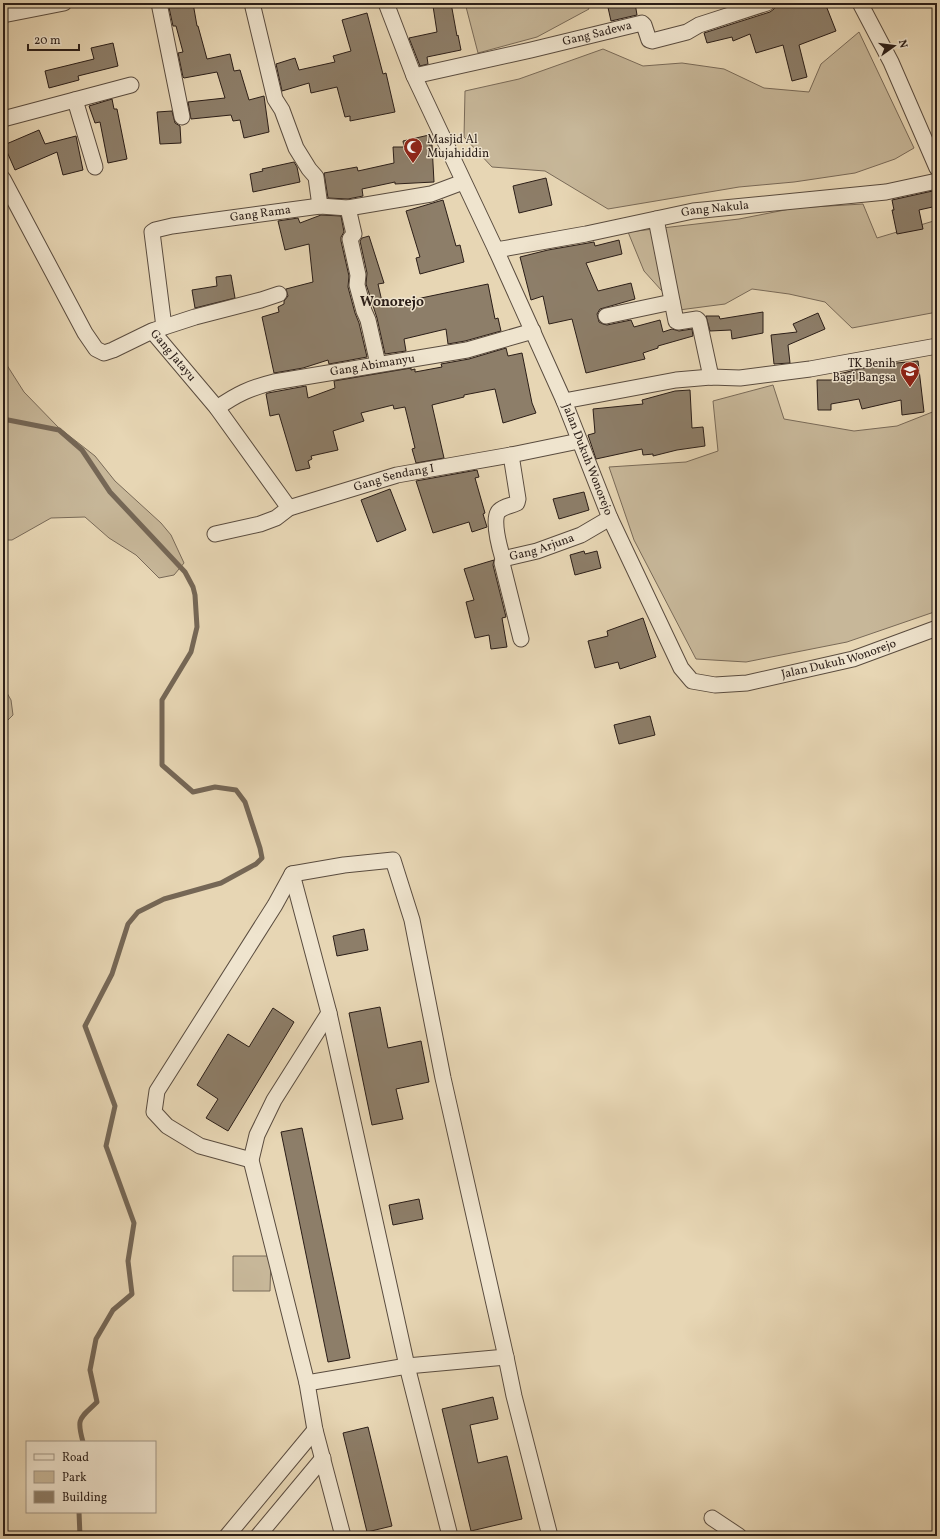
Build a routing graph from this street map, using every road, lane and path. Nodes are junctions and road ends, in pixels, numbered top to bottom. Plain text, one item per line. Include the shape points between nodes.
1 (64, 3) edge
2 (159, 3) edge
3 (252, 3) edge
4 (386, 3) edge
5 (767, 3) edge
6 (860, 3) edge
7 (3, 15) edge
8 (414, 76) junction
9 (131, 85) dead end
10 (75, 100) junction
11 (182, 117) dead end
12 (3, 119) edge
13 (95, 167) dead end
14 (937, 168) edge
15 (3, 179) edge
16 (937, 181) edge
17 (463, 182) junction
18 (320, 206) junction
19 (348, 208) junction
20 (656, 219) junction
21 (496, 250) junction
22 (279, 294) dead end
23 (672, 302) junction
24 (606, 316) dead end
25 (158, 329) junction
26 (533, 331) junction
27 (937, 346) edge
28 (378, 364) junction
29 (711, 377) junction
30 (564, 401) junction
31 (216, 408) junction
32 (579, 441) junction
33 (511, 456) junction
34 (289, 508) junction
35 (610, 518) junction
36 (215, 534) dead end
37 (503, 559) junction
38 (937, 628) edge
39 (521, 639) dead end
40 (292, 874) junction
41 (329, 1013) junction
42 (251, 1160) junction
43 (506, 1357) junction
44 (407, 1366) junction
45 (307, 1383) junction
46 (315, 1430) junction
47 (323, 1458) junction
48 (712, 1518) dead end
49 (227, 1536) edge
50 (258, 1536) edge
51 (343, 1536) edge
52 (450, 1536) edge
53 (550, 1536) edge
54 (739, 1536) edge

1 - 7 street
2 - 11 street
3 - 18 street via 275,99 282,110 296,148 316,176
4 - 8 street, Jalan Dukuh Wonorejo
5 - 8 street, Gang Sadewa via 699,25 687,32 652,41 649,40 642,23
6 - 14 street via 891,62
8 - 17 street, Jalan Dukuh Wonorejo
9 - 10 street
10 - 12 street
10 - 13 street
15 - 25 street, Gang Jatayu via 96,349 108,352
16 - 20 street, Gang Nakula via 886,192 693,211
17 - 19 street, Gang Rama via 431,194
17 - 21 street, Jalan Dukuh Wonorejo
18 - 19 street, Gang Rama
18 - 25 street, Gang Rama via 172,226 152,232
19 - 28 street via 354,234 350,239 358,275 357,285
20 - 21 street, Gang Nakula
20 - 23 street
21 - 26 street, Jalan Dukuh Wonorejo
22 - 25 street
23 - 24 street
23 - 29 street via 676,321 699,321
25 - 31 street, Gang Jatayu
26 - 28 street, Gang Abimanyu via 467,350
26 - 30 street, Jalan Dukuh Wonorejo
27 - 29 street via 817,368 740,378
28 - 31 street, Gang Abimanyu via 250,388
29 - 30 street via 676,380
30 - 32 street, Jalan Dukuh Wonorejo
31 - 34 street, Gang Jatayu
32 - 33 street, Gang Sendang I
32 - 35 street, Jalan Dukuh Wonorejo
33 - 34 street, Gang Sendang I via 398,476
33 - 37 street via 518,499 516,503 501,509 497,514 497,531
34 - 36 street, Gang Sendang I via 276,518 260,524
35 - 37 street, Gang Arjuna via 581,535 537,551
35 - 38 street, Jalan Dukuh Wonorejo via 681,668 692,681 715,685 747,683 854,659
37 - 39 street, Gang Arjuna via 502,564
40 - 41 street
40 - 42 street via 157,1091 154,1112 167,1126 200,1146
40 - 43 street via 393,860 412,920 443,1078
41 - 42 street via 274,1100 257,1135
41 - 44 street
42 - 45 street
43 - 44 street
43 - 53 street
44 - 45 street
44 - 52 street
45 - 46 street
46 - 47 street
46 - 49 street
47 - 50 street
47 - 51 street
48 - 54 street

